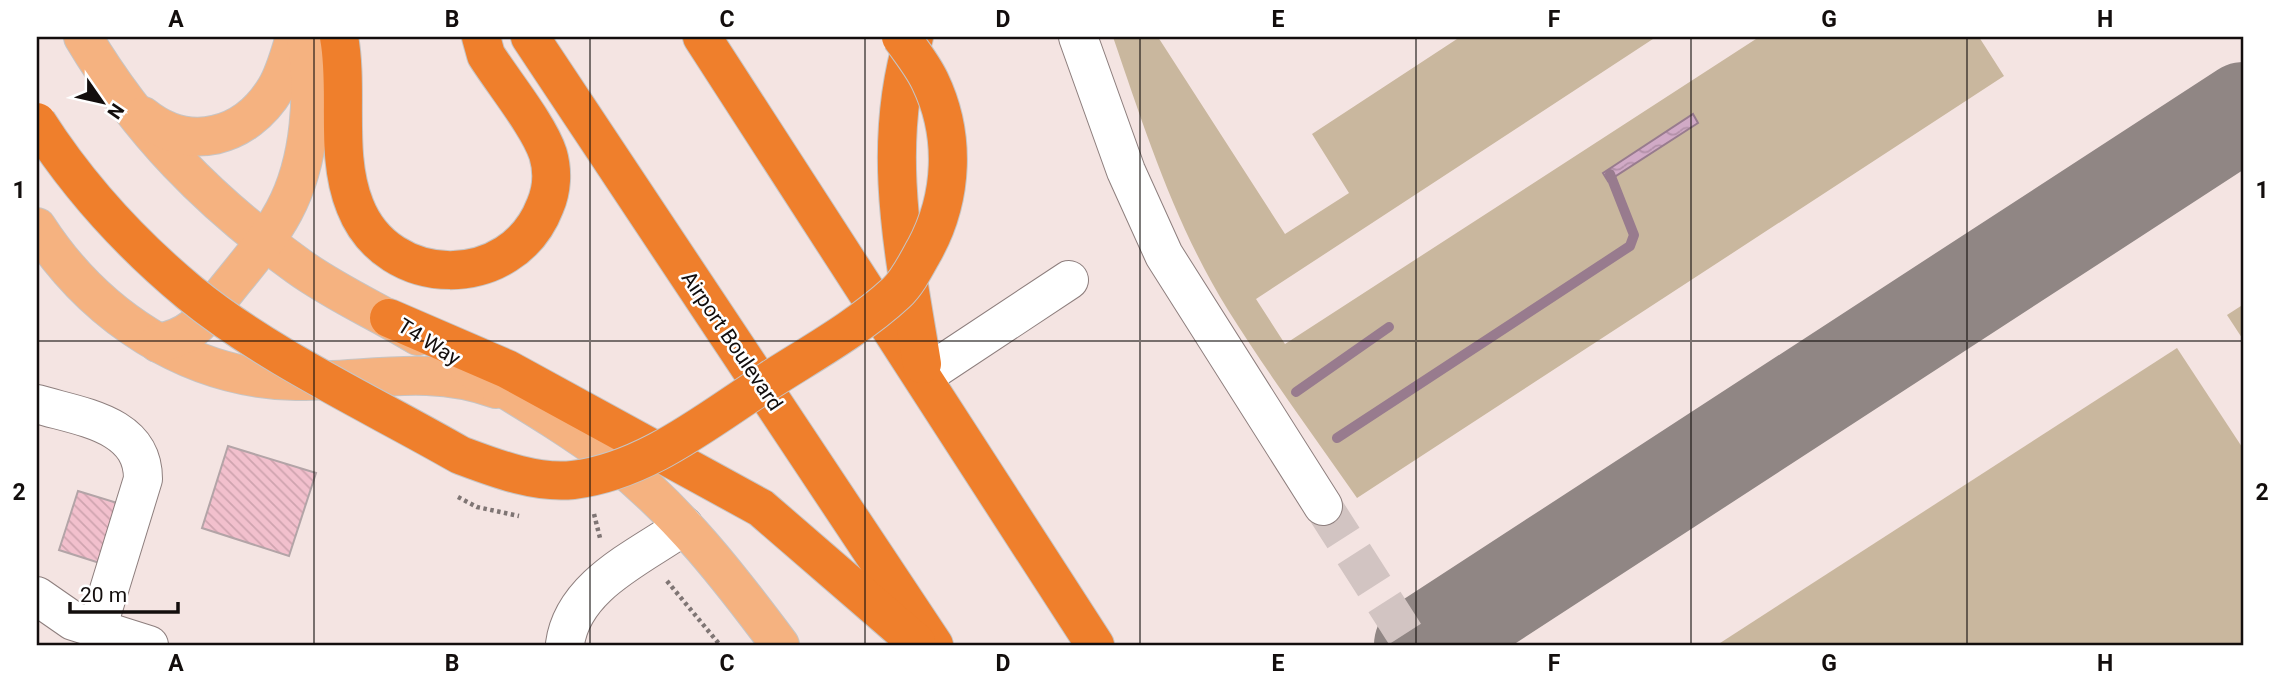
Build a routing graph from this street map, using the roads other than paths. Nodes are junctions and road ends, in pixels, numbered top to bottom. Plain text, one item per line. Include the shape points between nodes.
1 (83, 37) edge
2 (295, 37) edge
3 (306, 37) edge
4 (339, 37) edge
5 (481, 37) edge
6 (530, 37) edge
7 (702, 37) edge
8 (901, 37) edge
9 (914, 37) edge
10 (1078, 37) edge
11 (130, 106) junction
12 (37, 122) edge
13 (37, 227) edge
14 (266, 240) junction
15 (1069, 280) dead end
16 (389, 318) junction
17 (158, 343) junction
18 (924, 376) junction
19 (520, 398) junction
20 (37, 404) edge
21 (1323, 506) tunnel mouth
22 (684, 526) junction
23 (37, 596) edge
24 (97, 629) junction
25 (149, 645) edge
26 (567, 645) edge
27 (780, 645) edge
28 (920, 645) edge
29 (934, 645) edge
30 (1095, 645) edge

1 - 11 main road, T4 Way
2 - 11 main road via 277,87 259,110 215,135 188,138 171,133
3 - 14 main road via 310,96 304,148 286,208
4 - 5 highway via 349,183 355,207 371,231 411,263 461,271 486,266 511,253 541,217 550,195 548,153 486,55
6 - 29 highway, Airport Boulevard
7 - 18 highway
8 - 12 highway, bridge via 930,81 950,154 937,227 898,291 863,320 662,449 619,469 572,480 498,469 460,455 234,324 190,293 121,228
9 - 18 highway via 897,111 895,155 897,213
10 - 21 lane via 1126,171 1164,255
11 - 14 main road, T4 Way via 175,163
13 - 17 main road via 82,285 113,314
14 - 16 main road, T4 Way via 298,266
14 - 17 main road via 196,327 180,339
15 - 18 lane
16 - 19 main road, T4 Way
16 - 28 highway via 507,369 761,508
17 - 19 main road via 244,374 295,381 441,376
18 - 30 highway
19 - 22 main road, T4 Way via 613,460
20 - 24 lane via 114,428 136,447 143,464 143,479
22 - 26 lane via 593,589 573,617
22 - 27 main road, T4 Way
23 - 24 lane via 73,621
24 - 25 lane

